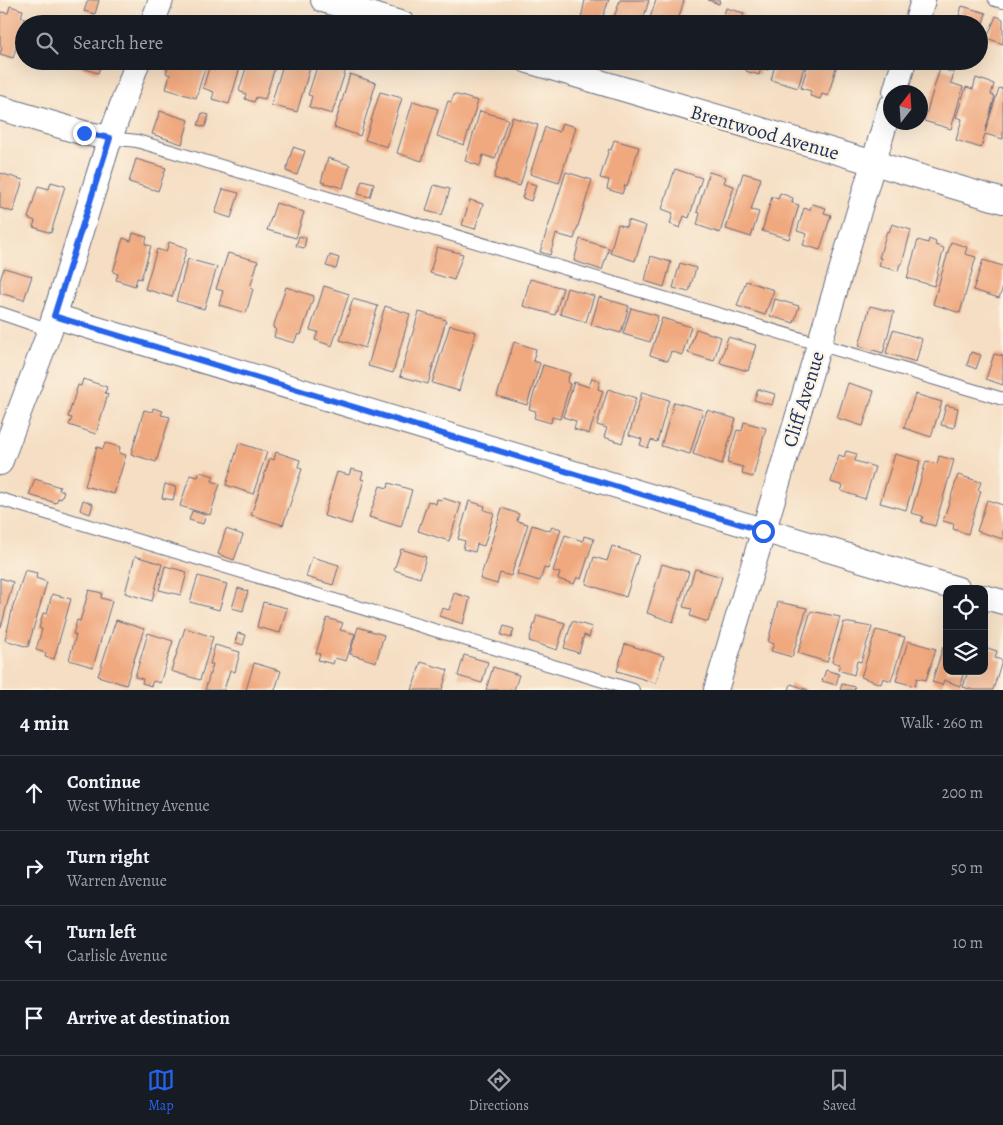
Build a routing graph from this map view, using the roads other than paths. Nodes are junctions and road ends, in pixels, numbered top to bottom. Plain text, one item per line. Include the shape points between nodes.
1 (161, 0) edge
2 (323, 0) edge
3 (923, 0) edge
4 (995, 0) edge
5 (1003, 2) edge
6 (155, 15) edge
7 (373, 15) edge
8 (919, 15) edge
9 (135, 70) edge
10 (559, 70) edge
11 (901, 70) edge
12 (897, 85) edge
13 (0, 108) edge
14 (883, 130) edge
15 (110, 138) junction
16 (874, 163) junction
17 (1003, 202) edge
18 (0, 313) edge
19 (52, 323) junction
20 (820, 343) junction
21 (1003, 399) edge
22 (0, 463) edge
23 (0, 499) edge
24 (763, 531) junction
25 (945, 585) edge
26 (988, 598) edge
27 (1003, 602) edge
28 (633, 690) edge
29 (716, 690) edge

1 - 6 street
2 - 7 street
3 - 8 street
4 - 5 lane
9 - 15 street
10 - 16 street, Brentwood Avenue
11 - 12 street
13 - 15 street
14 - 16 street, Cliff Avenue
15 - 19 street
15 - 20 lane via 137,141
16 - 17 street, Brentwood Avenue
16 - 20 street, Cliff Avenue
18 - 19 lane
19 - 22 street
19 - 24 street
20 - 21 lane
20 - 24 street, Cliff Avenue
23 - 28 lane
24 - 25 street
24 - 29 street, Cliff Avenue
26 - 27 street

